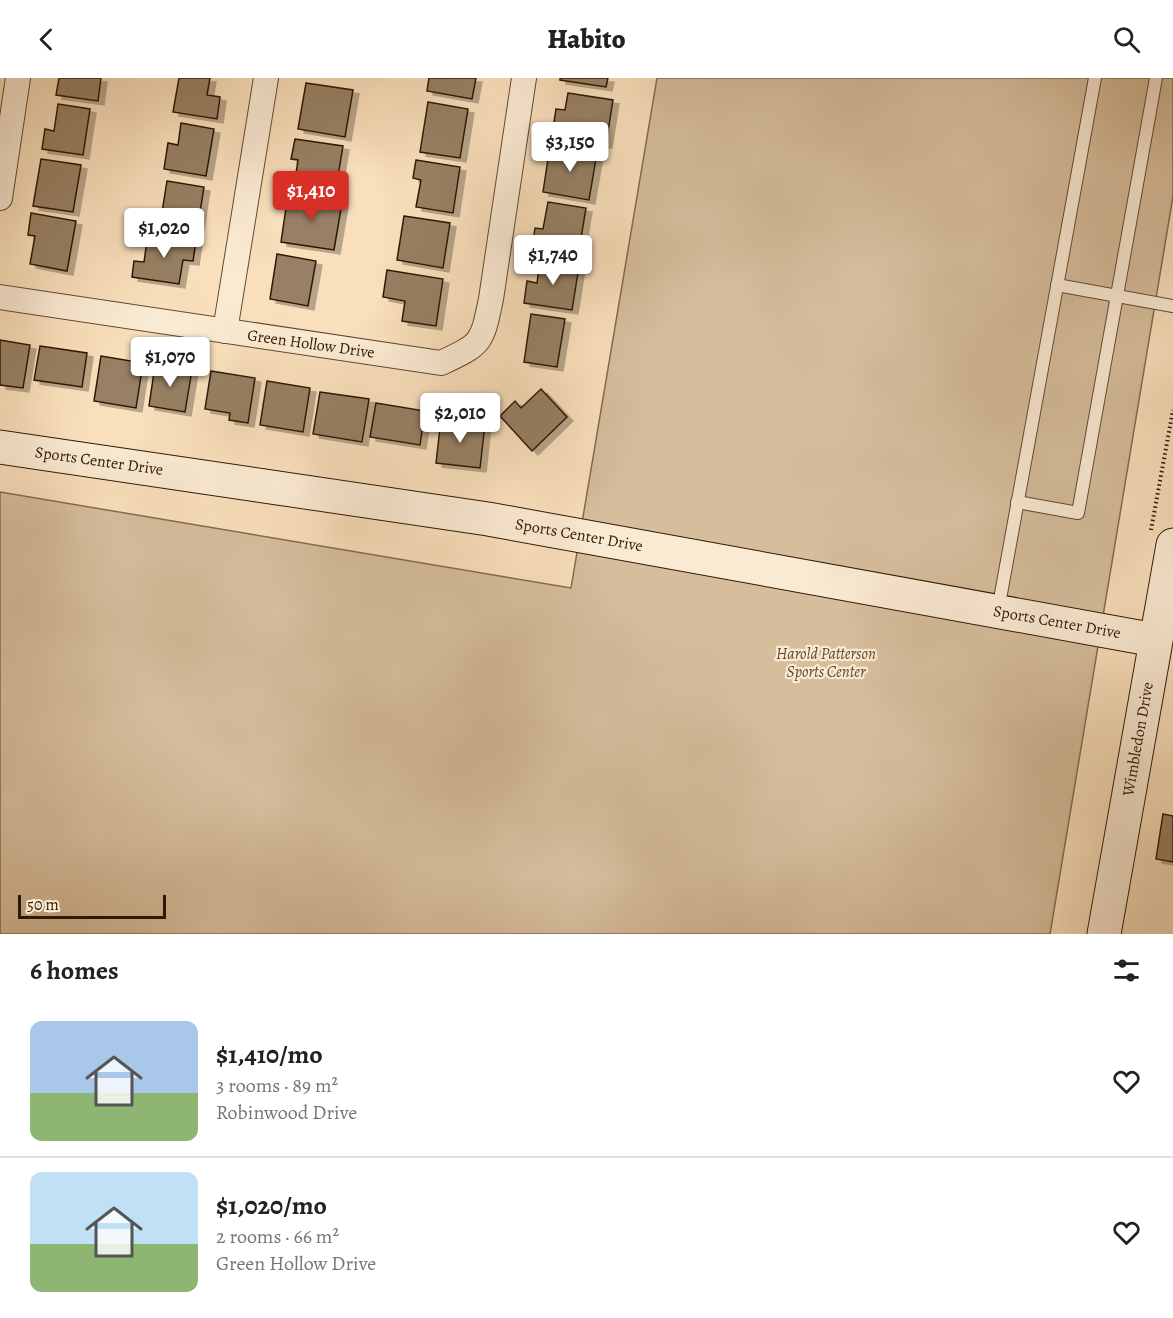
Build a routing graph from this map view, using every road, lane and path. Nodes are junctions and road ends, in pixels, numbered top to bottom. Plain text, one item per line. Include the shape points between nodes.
1 (18, 78) edge
2 (266, 78) edge
3 (524, 78) edge
4 (1095, 78) edge
5 (1156, 78) edge
6 (0, 198) edge
7 (1057, 285) junction
8 (1117, 296) junction
9 (0, 297) edge
10 (1173, 306) edge
11 (225, 331) junction
12 (1173, 410) edge
13 (0, 447) edge
14 (1017, 502) junction
15 (1162, 539) edge
16 (998, 611) junction
17 (1155, 640) junction
18 (1104, 934) edge

1 - 6 street
2 - 11 street
3 - 11 street, Green Hollow Drive via 491,299 484,333 470,349 441,363
4 - 7 lane
5 - 8 lane
7 - 8 lane
7 - 14 lane
8 - 10 lane
8 - 14 lane via 1078,513
9 - 11 street, Green Hollow Drive
12 - 15 path
13 - 16 street, Sports Center Drive via 488,519
14 - 16 lane
15 - 17 street, Wimbledon Drive
16 - 17 street, Sports Center Drive
17 - 18 street, Wimbledon Drive

